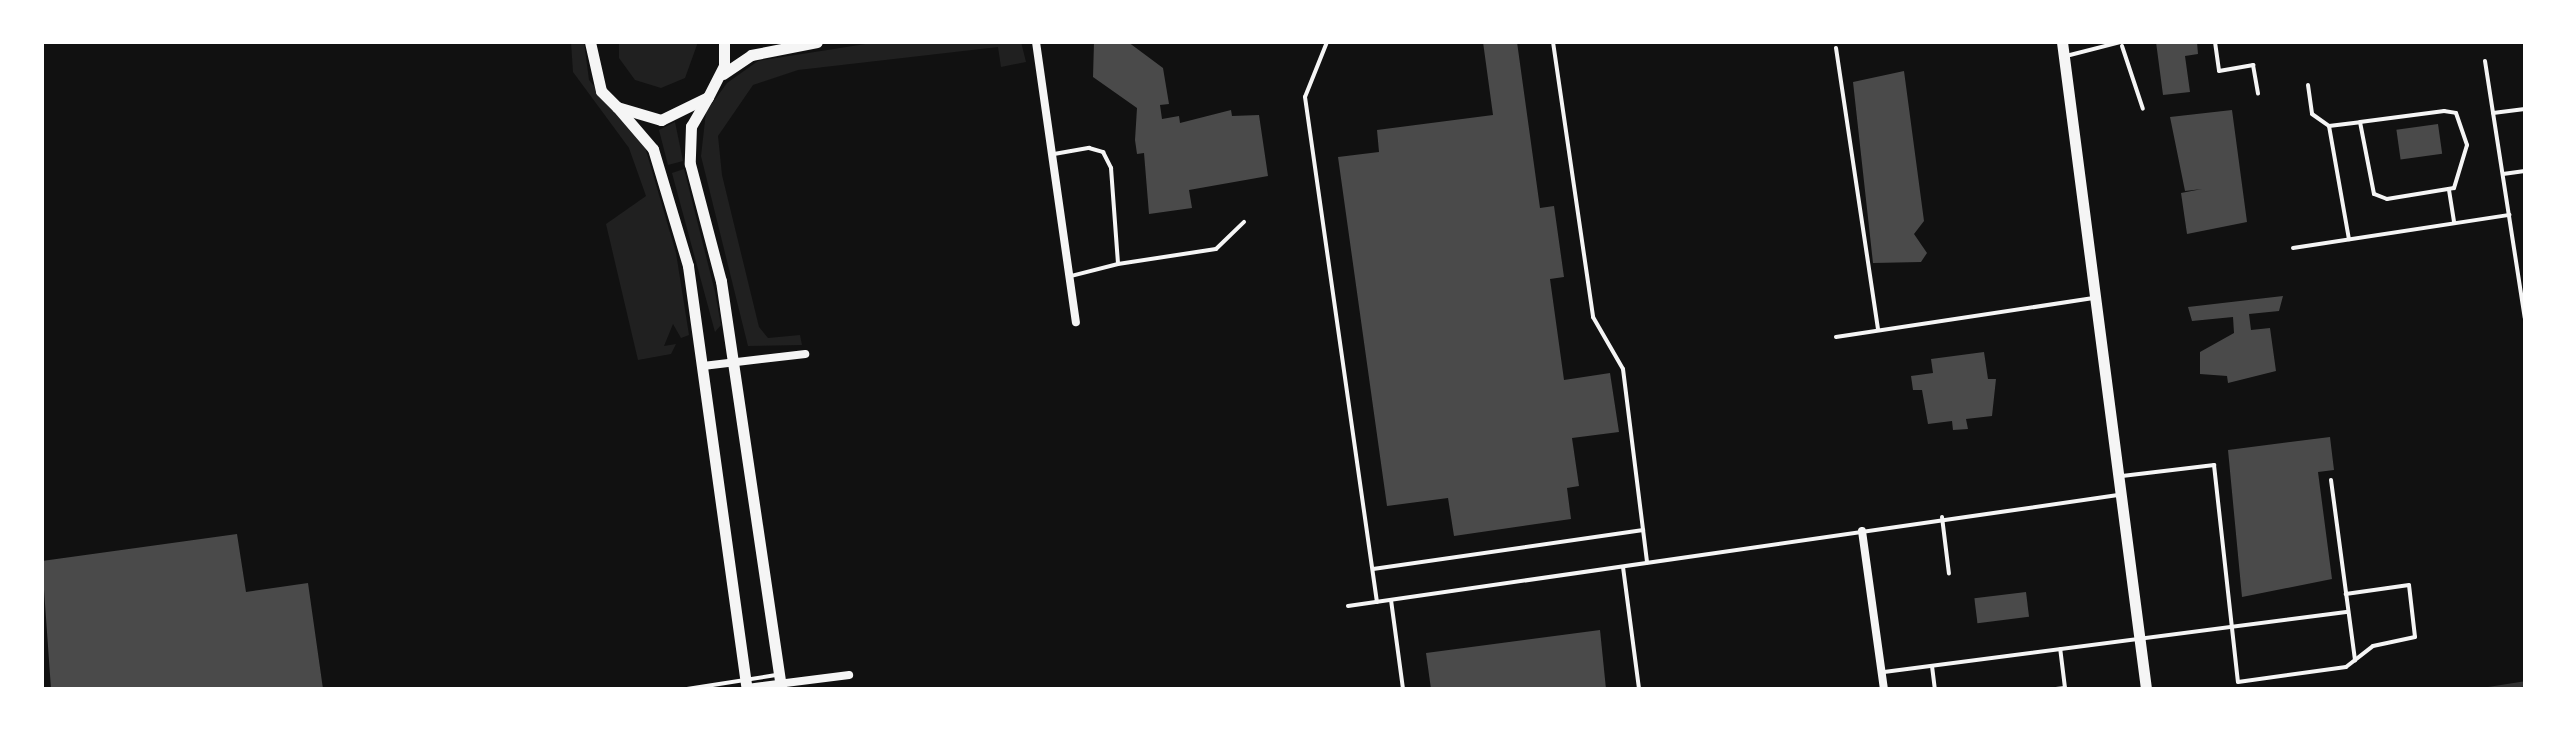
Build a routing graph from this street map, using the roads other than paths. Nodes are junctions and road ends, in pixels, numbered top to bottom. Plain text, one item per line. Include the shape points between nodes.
1 (590, 42) edge
2 (724, 42) edge
3 (817, 42) edge
4 (1036, 42) edge
5 (1327, 42) edge
6 (1553, 42) edge
7 (2062, 42) edge
8 (2215, 42) edge
9 (2121, 44) edge
10 (1836, 48) dead end
11 (2064, 56) junction
12 (2485, 61) dead end
13 (719, 78) junction
14 (2308, 85) dead end
15 (2258, 94) dead end
16 (708, 97) junction
17 (617, 107) junction
18 (2143, 109) dead end
19 (2525, 109) edge
20 (2493, 113) junction
21 (2360, 122) junction
22 (2329, 126) junction
23 (1054, 154) junction
24 (2525, 171) edge
25 (2503, 174) junction
26 (2449, 190) junction
27 (2509, 215) junction
28 (1244, 222) dead end
29 (2454, 223) junction
30 (2349, 239) junction
31 (2293, 248) dead end
32 (1118, 264) junction
33 (2525, 271) edge
34 (2518, 272) junction
35 (1070, 277) junction
36 (2098, 298) junction
37 (2525, 318) edge
38 (1076, 322) dead end
39 (1878, 330) junction
40 (1836, 337) dead end
41 (805, 354) dead end
42 (733, 362) junction
43 (703, 366) junction
44 (2122, 476) junction
45 (2331, 480) dead end
46 (2125, 495) junction
47 (1942, 517) junction
48 (1643, 530) junction
49 (1862, 531) junction
50 (1647, 563) junction
51 (1623, 567) junction
52 (1373, 569) junction
53 (1949, 574) dead end
54 (2346, 594) junction
55 (1391, 600) junction
56 (1377, 602) junction
57 (1348, 606) dead end
58 (2348, 612) junction
59 (2232, 627) junction
60 (2140, 639) junction
61 (2060, 649) junction
62 (2355, 661) junction
63 (1932, 666) junction
64 (1881, 673) junction
65 (849, 675) dead end
66 (780, 683) edge
67 (747, 685) edge
68 (687, 689) edge
69 (1403, 689) edge
70 (1639, 689) edge
71 (1884, 689) edge
72 (1935, 689) edge
73 (2056, 689) edge
74 (2146, 689) edge

1 - 17 street via 592,70
2 - 13 street
3 - 13 street via 735,61
4 - 23 street
5 - 52 lane via 1305,97
6 - 48 lane via 1593,317 1623,369
7 - 11 street
8 - 15 lane via 2219,71 2253,65
9 - 11 lane
9 - 18 lane
10 - 39 lane
11 - 36 street
12 - 20 lane
13 - 16 street
14 - 22 lane via 2312,114
16 - 17 street via 661,120
16 - 42 street via 691,126 690,164
17 - 43 street via 645,131 661,171 688,266
19 - 20 lane
20 - 25 lane
21 - 22 lane
21 - 26 lane via 2374,194
21 - 26 lane via 2456,113 2467,145
22 - 30 lane
23 - 32 lane via 1103,152 1111,168
23 - 35 street
24 - 25 lane
25 - 27 lane
26 - 29 lane
27 - 29 lane
27 - 34 lane
28 - 32 lane via 1216,249
29 - 30 lane
30 - 31 lane
32 - 35 lane
33 - 34 lane
34 - 37 lane
35 - 38 street
36 - 39 lane
36 - 44 street
39 - 40 lane
41 - 42 street
42 - 43 street
42 - 66 street
43 - 67 street
44 - 46 street
44 - 59 lane via 2214,465
45 - 54 lane
46 - 47 lane
46 - 60 street
47 - 49 lane
47 - 53 lane
48 - 50 lane
48 - 52 lane
49 - 50 lane
49 - 64 street
50 - 51 lane
51 - 55 lane
51 - 70 lane
52 - 56 lane
54 - 58 lane
54 - 62 lane via 2409,585 2415,637 2373,646
55 - 56 lane
55 - 69 lane
56 - 57 lane
58 - 59 lane
58 - 62 lane
59 - 60 lane
59 - 62 lane via 2238,682
60 - 61 lane
60 - 74 street
61 - 63 lane
61 - 73 lane via 2065,688
63 - 64 lane
63 - 72 lane
64 - 71 street
65 - 66 street
66 - 67 street
67 - 68 lane

